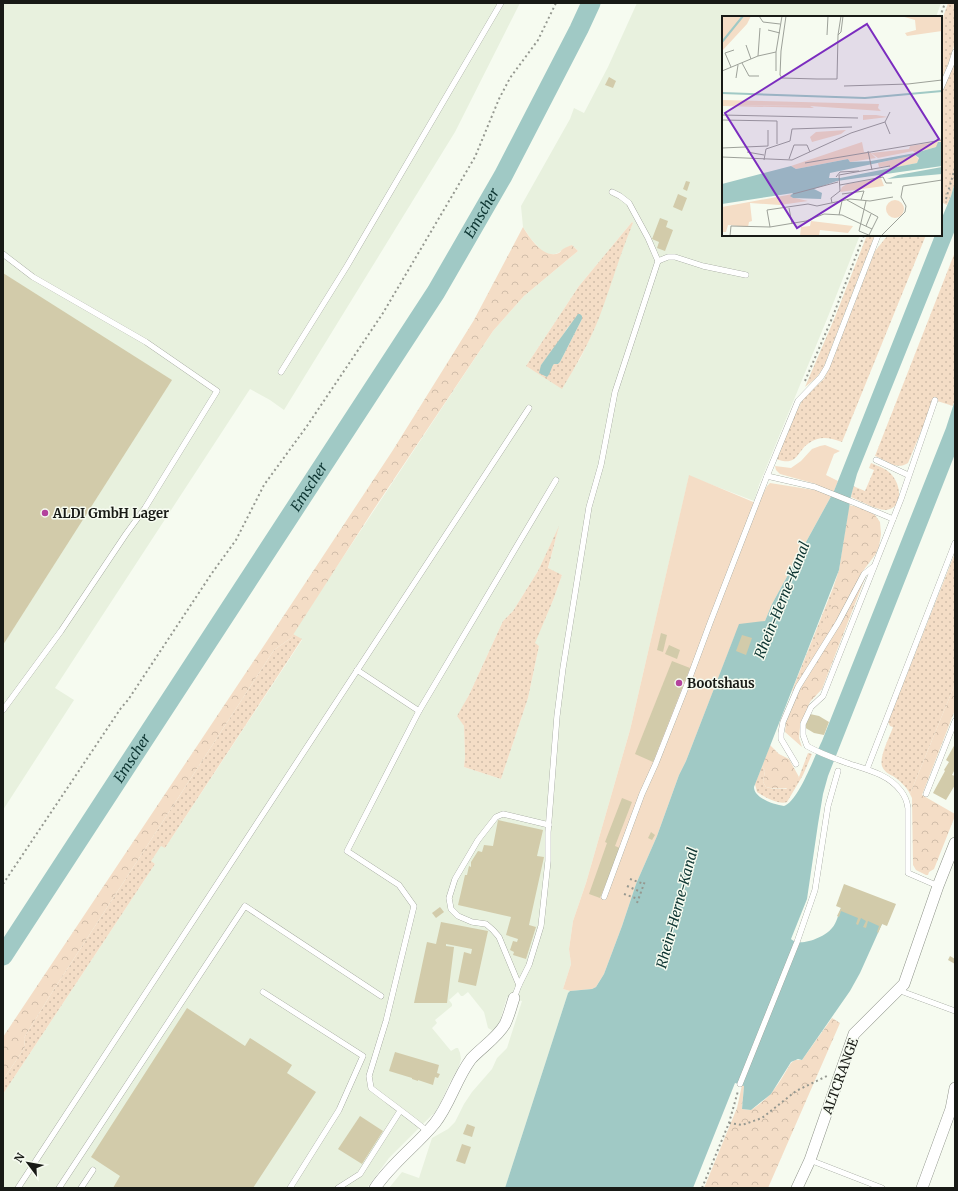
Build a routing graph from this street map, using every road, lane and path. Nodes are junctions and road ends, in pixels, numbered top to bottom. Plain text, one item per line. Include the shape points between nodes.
1 (501, 3) edge
2 (556, 3) edge
3 (945, 3) edge
4 (940, 16) edge
5 (955, 52) edge
6 (942, 86) edge
7 (955, 168) edge
8 (612, 192) dead end
9 (946, 199) dead end
10 (864, 236) edge
11 (878, 236) edge
12 (3, 254) edge
13 (658, 261) junction
14 (746, 275) dead end
15 (281, 372) dead end
16 (802, 396) junction
17 (936, 400) dead end
18 (529, 408) dead end
19 (876, 460) dead end
20 (908, 475) junction
21 (767, 476) junction
22 (556, 480) dead end
23 (893, 519) junction
24 (955, 543) edge
25 (875, 565) junction
26 (357, 670) junction
27 (3, 710) edge
28 (419, 711) junction
29 (955, 721) edge
30 (796, 764) dead end
31 (867, 769) junction
32 (838, 771) dead end
33 (926, 794) dead end
34 (549, 825) junction
35 (955, 843) edge
36 (630, 879) dead end
37 (645, 881) dead end
38 (3, 884) edge
39 (644, 884) junction
40 (627, 886) dead end
41 (938, 886) junction
42 (641, 892) junction
43 (624, 894) dead end
44 (604, 897) dead end
45 (638, 899) junction
46 (637, 903) dead end
47 (519, 985) junction
48 (898, 990) junction
49 (264, 992) dead end
50 (381, 996) dead end
51 (514, 998) joint
52 (955, 1011) edge
53 (842, 1068) junction
54 (740, 1084) joint
55 (955, 1088) edge
56 (400, 1111) junction
57 (729, 1123) junction
58 (427, 1131) junction
59 (810, 1160) junction
60 (93, 1170) dead end
61 (18, 1188) edge
62 (59, 1188) edge
63 (81, 1188) edge
64 (290, 1188) edge
65 (338, 1188) edge
66 (376, 1188) edge
67 (702, 1188) edge
68 (797, 1188) edge
69 (882, 1188) edge
70 (922, 1188) edge

1 - 15 lane via 347,266
2 - 38 path via 538,40 510,78 475,157 383,313 308,426 264,486 236,540
3 - 4 path
5 - 6 lane
7 - 9 path
8 - 13 lane via 629,203
10 - 16 path via 806,380
11 - 16 lane via 826,367 821,377
12 - 27 lane via 33,277 146,342 217,391 144,508 61,631
13 - 14 lane via 675,257
13 - 34 lane via 615,392 601,465 589,507 562,675
16 - 21 lane
17 - 20 lane
18 - 26 lane
19 - 20 lane
20 - 23 lane
21 - 23 lane via 815,487
21 - 44 lane
22 - 28 lane
23 - 25 lane
24 - 31 lane
25 - 30 lane via 864,574 838,623 798,687 783,722 781,739
25 - 31 lane via 823,696 811,707 803,724 803,736 807,746
26 - 28 lane
26 - 61 lane
28 - 56 lane via 347,851 399,885 414,906 386,1021 369,1076 371,1088
29 - 33 lane
31 - 41 lane via 882,774 901,790 906,798 908,873
32 - 54 lane via 828,806 815,890
34 - 47 lane via 541,926 529,964
34 - 47 lane via 503,814 496,817 478,840 455,879 449,898 451,909 458,916 486,924 499,937
35 - 41 street, ALTCRANGE
36 - 39 path
37 - 39 path
39 - 42 path
40 - 42 path
41 - 48 street, ALTCRANGE via 904,984
42 - 45 path
43 - 45 path
45 - 46 path
47 - 51 lane
48 - 52 lane
48 - 53 street, ALTCRANGE via 854,1034
49 - 64 lane via 362,1056 339,1110
50 - 62 lane via 245,906
51 - 58 street via 504,1025 470,1061 442,1112
53 - 57 path via 796,1092 762,1118 742,1125
53 - 59 street, ALTCRANGE
54 - 57 path
55 - 70 street via 951,1109
56 - 58 lane
56 - 65 lane via 360,1174
57 - 67 path
58 - 66 street
59 - 68 street, ALTCRANGE
59 - 69 lane
60 - 63 lane

